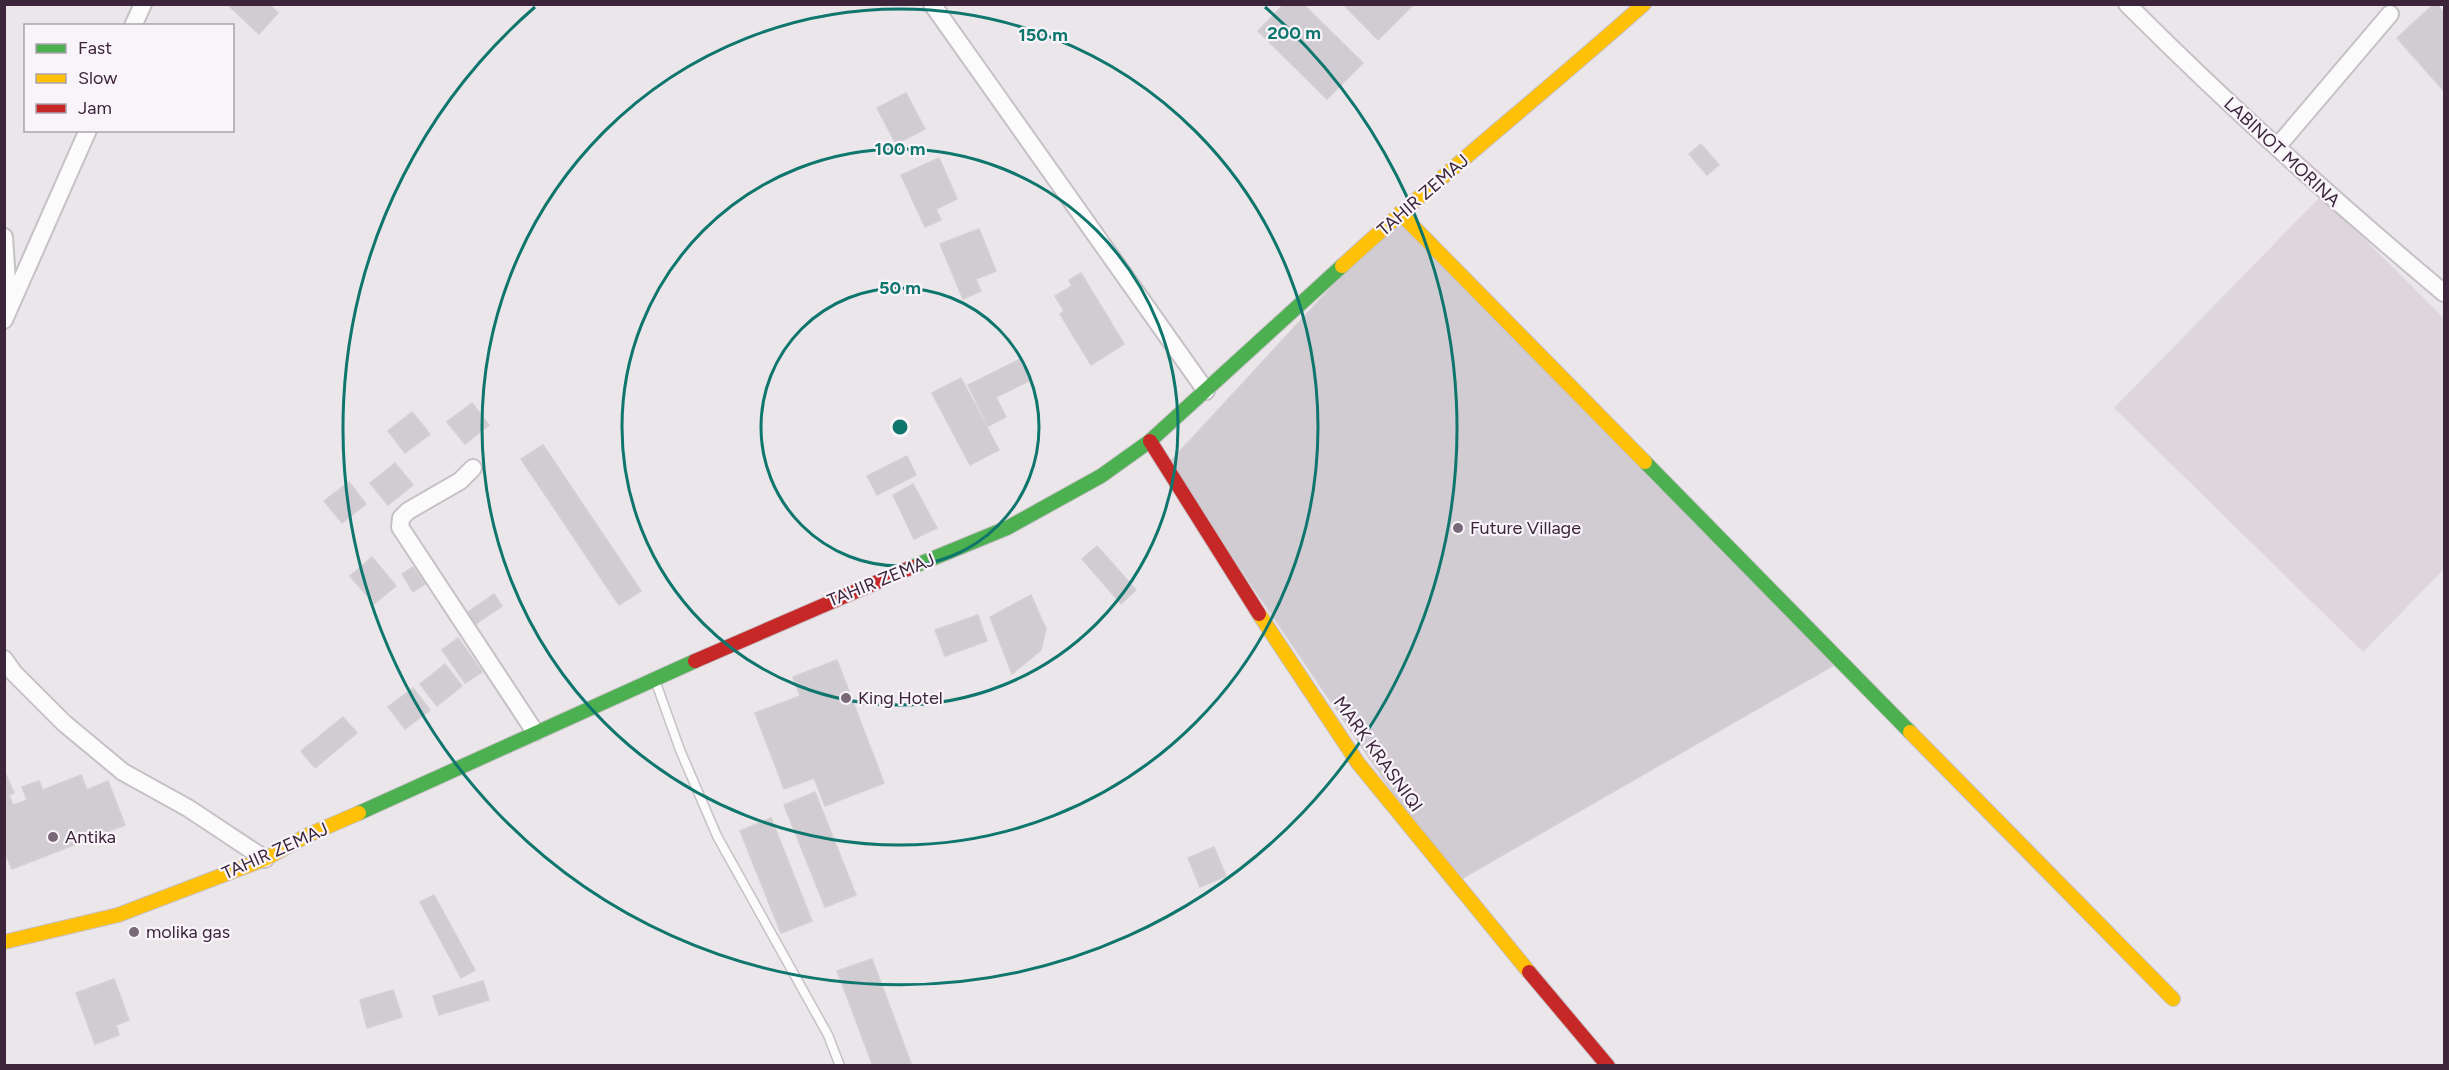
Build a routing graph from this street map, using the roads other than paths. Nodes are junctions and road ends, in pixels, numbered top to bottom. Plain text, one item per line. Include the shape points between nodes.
1 (143, 4) edge
2 (932, 4) edge
3 (1644, 4) edge
4 (2127, 4) edge
5 (2390, 14) dead end
6 (135, 24) edge
7 (87, 132) edge
8 (2277, 147) junction
9 (1400, 213) junction
10 (4, 237) edge
11 (2445, 293) edge
12 (7, 316) edge
13 (1206, 391) junction
14 (1150, 441) junction
15 (473, 468) dead end
16 (4, 659) edge
17 (654, 679) junction
18 (535, 732) junction
19 (265, 859) junction
20 (7, 944) edge
21 (2174, 999) dead end
22 (840, 1065) edge
23 (1608, 1065) edge

1 - 6 street
2 - 13 street
3 - 9 main road, TAHIR ZEMAJ
4 - 8 street, LABINOT MORINA
5 - 8 street
7 - 12 street
8 - 11 street, LABINOT MORINA via 2346,211
9 - 13 main road, TAHIR ZEMAJ
9 - 21 main road
10 - 12 street
13 - 14 main road, TAHIR ZEMAJ
14 - 17 main road, TAHIR ZEMAJ via 1092,481 1007,528
14 - 23 main road, MARK KRASNIQI via 1227,566 1358,763
15 - 18 street via 460,481 408,511 401,518 400,527
16 - 19 street via 64,723 123,772 188,808
17 - 18 main road, TAHIR ZEMAJ
17 - 22 lane via 717,836 828,1035
18 - 19 main road, TAHIR ZEMAJ via 308,835
19 - 20 main road, TAHIR ZEMAJ via 118,915

